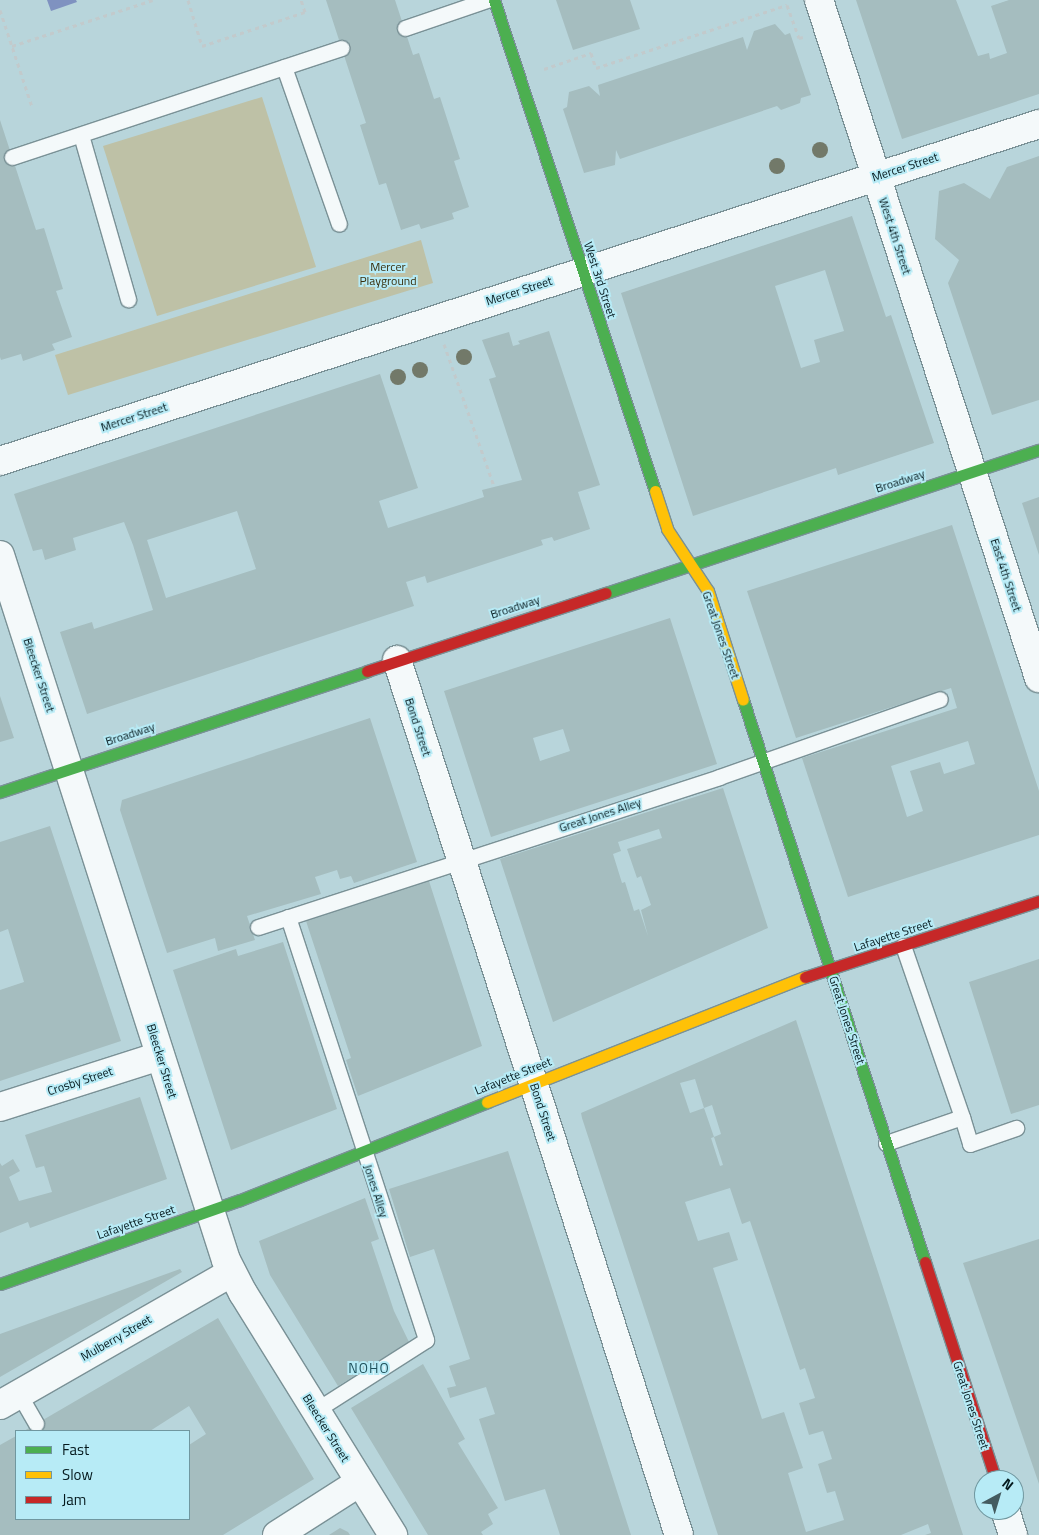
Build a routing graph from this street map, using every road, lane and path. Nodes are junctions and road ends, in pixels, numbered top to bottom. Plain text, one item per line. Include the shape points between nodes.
1 (153, 0) edge
2 (188, 0) edge
3 (301, 0) edge
4 (487, 0) edge
5 (494, 0) edge
6 (818, 0) edge
7 (0, 10) edge
8 (405, 28) dead end
9 (806, 36) dead end
10 (12, 46) junction
11 (341, 48) dead end
12 (549, 67) dead end
13 (284, 68) junction
14 (32, 107) dead end
15 (1039, 124) edge
16 (81, 135) junction
17 (12, 157) dead end
18 (875, 176) junction
19 (339, 224) dead end
20 (582, 270) junction
21 (128, 299) dead end
22 (443, 341) dead end
23 (1039, 450) edge
24 (0, 461) edge
25 (972, 471) junction
26 (494, 486) dead end
27 (0, 555) edge
28 (691, 563) junction
29 (396, 660) junction
30 (1039, 678) edge
31 (940, 700) dead end
32 (763, 762) junction
33 (69, 769) junction
34 (0, 792) edge
35 (461, 859) junction
36 (1039, 901) edge
37 (288, 918) junction
38 (258, 927) dead end
39 (903, 946) junction
40 (830, 970) junction
41 (160, 1056) junction
42 (533, 1082) junction
43 (0, 1107) edge
44 (962, 1116) junction
45 (1016, 1128) dead end
46 (886, 1143) junction
47 (362, 1151) junction
48 (210, 1210) junction
49 (232, 1272) junction
50 (0, 1284) edge
51 (9, 1400) edge
52 (316, 1410) junction
53 (36, 1424) dead end
54 (993, 1470) edge
55 (360, 1482) junction
56 (1008, 1520) edge
57 (277, 1535) edge
58 (393, 1535) edge
59 (679, 1535) edge
60 (1013, 1535) edge

1 - 10 path
2 - 3 path via 202,46 305,12
4 - 8 lane
5 - 20 main road, West 3rd Street
6 - 18 street, West 4th Street
7 - 10 path
9 - 12 path via 799,38 787,5 596,68 592,53
10 - 14 path
11 - 13 lane
13 - 16 lane
13 - 19 lane
15 - 18 street, Mercer Street
16 - 17 lane
16 - 21 lane
18 - 20 street, Mercer Street
18 - 25 street, West 4th Street
20 - 24 street, Mercer Street
20 - 28 main road, West 3rd Street via 667,529
22 - 26 path
23 - 25 main road, Broadway
25 - 28 main road, Broadway
25 - 30 street, East 4th Street
27 - 33 street, Bleecker Street
28 - 29 main road, Broadway
28 - 32 main road, Great Jones Street via 708,591
29 - 33 main road, Broadway
29 - 35 street, Bond Street
31 - 32 lane, Great Jones Alley
32 - 35 lane, Great Jones Alley
32 - 40 main road, Great Jones Street
33 - 34 main road, Broadway
33 - 41 street, Bleecker Street
35 - 37 lane, Great Jones Alley
35 - 42 street, Bond Street
36 - 39 main road, Lafayette Street
37 - 38 lane, Great Jones Alley
37 - 47 lane, Jones Alley
39 - 40 main road, Lafayette Street
39 - 44 lane
40 - 42 main road, Lafayette Street via 778,986
40 - 46 main road, Great Jones Street
41 - 43 street, Crosby Street
41 - 48 street, Bleecker Street
42 - 47 main road, Lafayette Street
42 - 59 street, Bond Street
44 - 45 lane via 970,1144
44 - 46 lane
46 - 54 main road, Great Jones Street
47 - 48 main road, Lafayette Street
47 - 52 lane, Jones Alley via 426,1340
48 - 49 street, Bleecker Street
48 - 50 main road, Lafayette Street
49 - 51 street, Mulberry Street
49 - 52 street, Bleecker Street
51 - 53 lane
52 - 55 street, Bleecker Street
55 - 57 street
55 - 58 street, Bleecker Street
56 - 60 street

